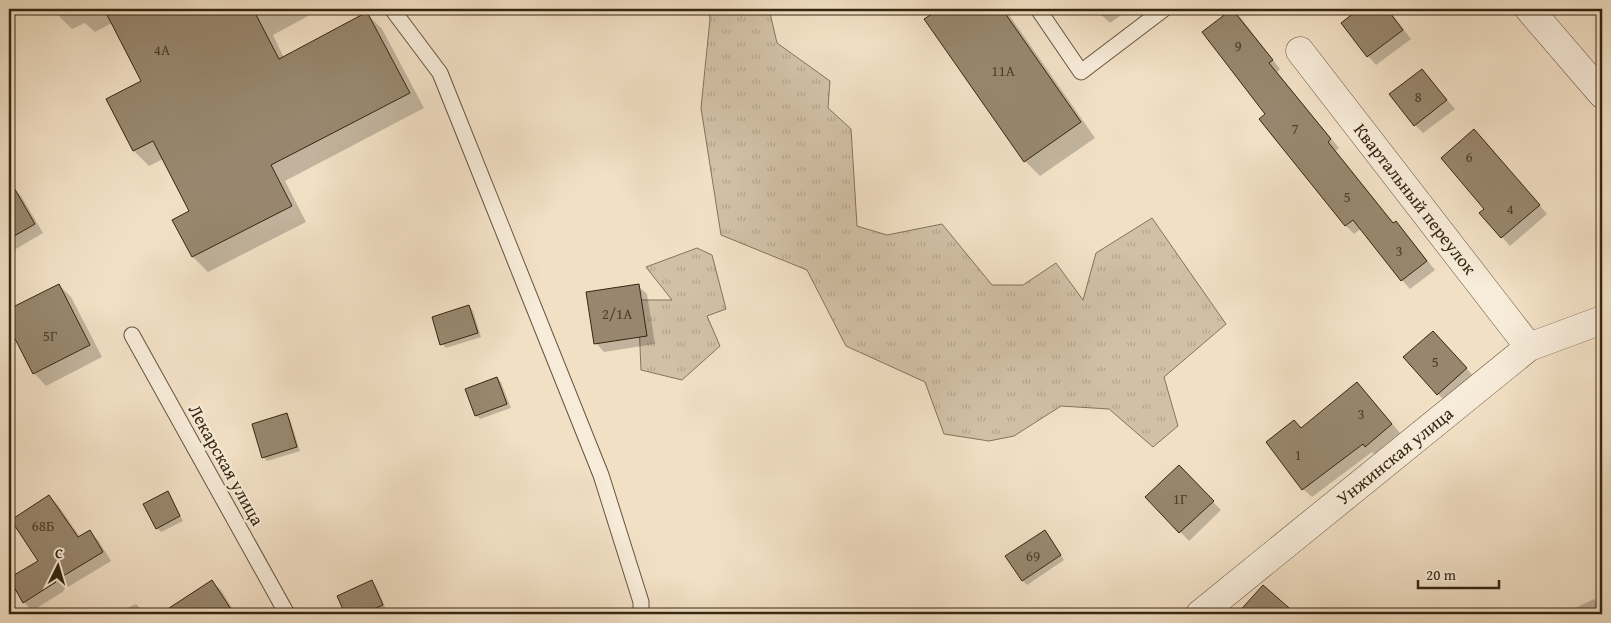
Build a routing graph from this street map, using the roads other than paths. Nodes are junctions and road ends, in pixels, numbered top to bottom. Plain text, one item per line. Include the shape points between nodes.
1 (392, 9) edge
2 (1038, 9) edge
3 (1164, 9) edge
4 (1529, 9) edge
5 (1300, 51) dead end
6 (1602, 94) edge
7 (1602, 320) edge
8 (132, 335) dead end
9 (1529, 347) junction
10 (288, 614) edge
11 (641, 614) edge
12 (1200, 614) edge

1 - 11 lane via 440,73 600,475 641,602
2 - 3 lane via 1081,72
4 - 6 street
5 - 9 street, Квартальный переулок
7 - 9 street, Унжинская улица
8 - 10 lane, Лекарская улица
9 - 12 street, Унжинская улица

